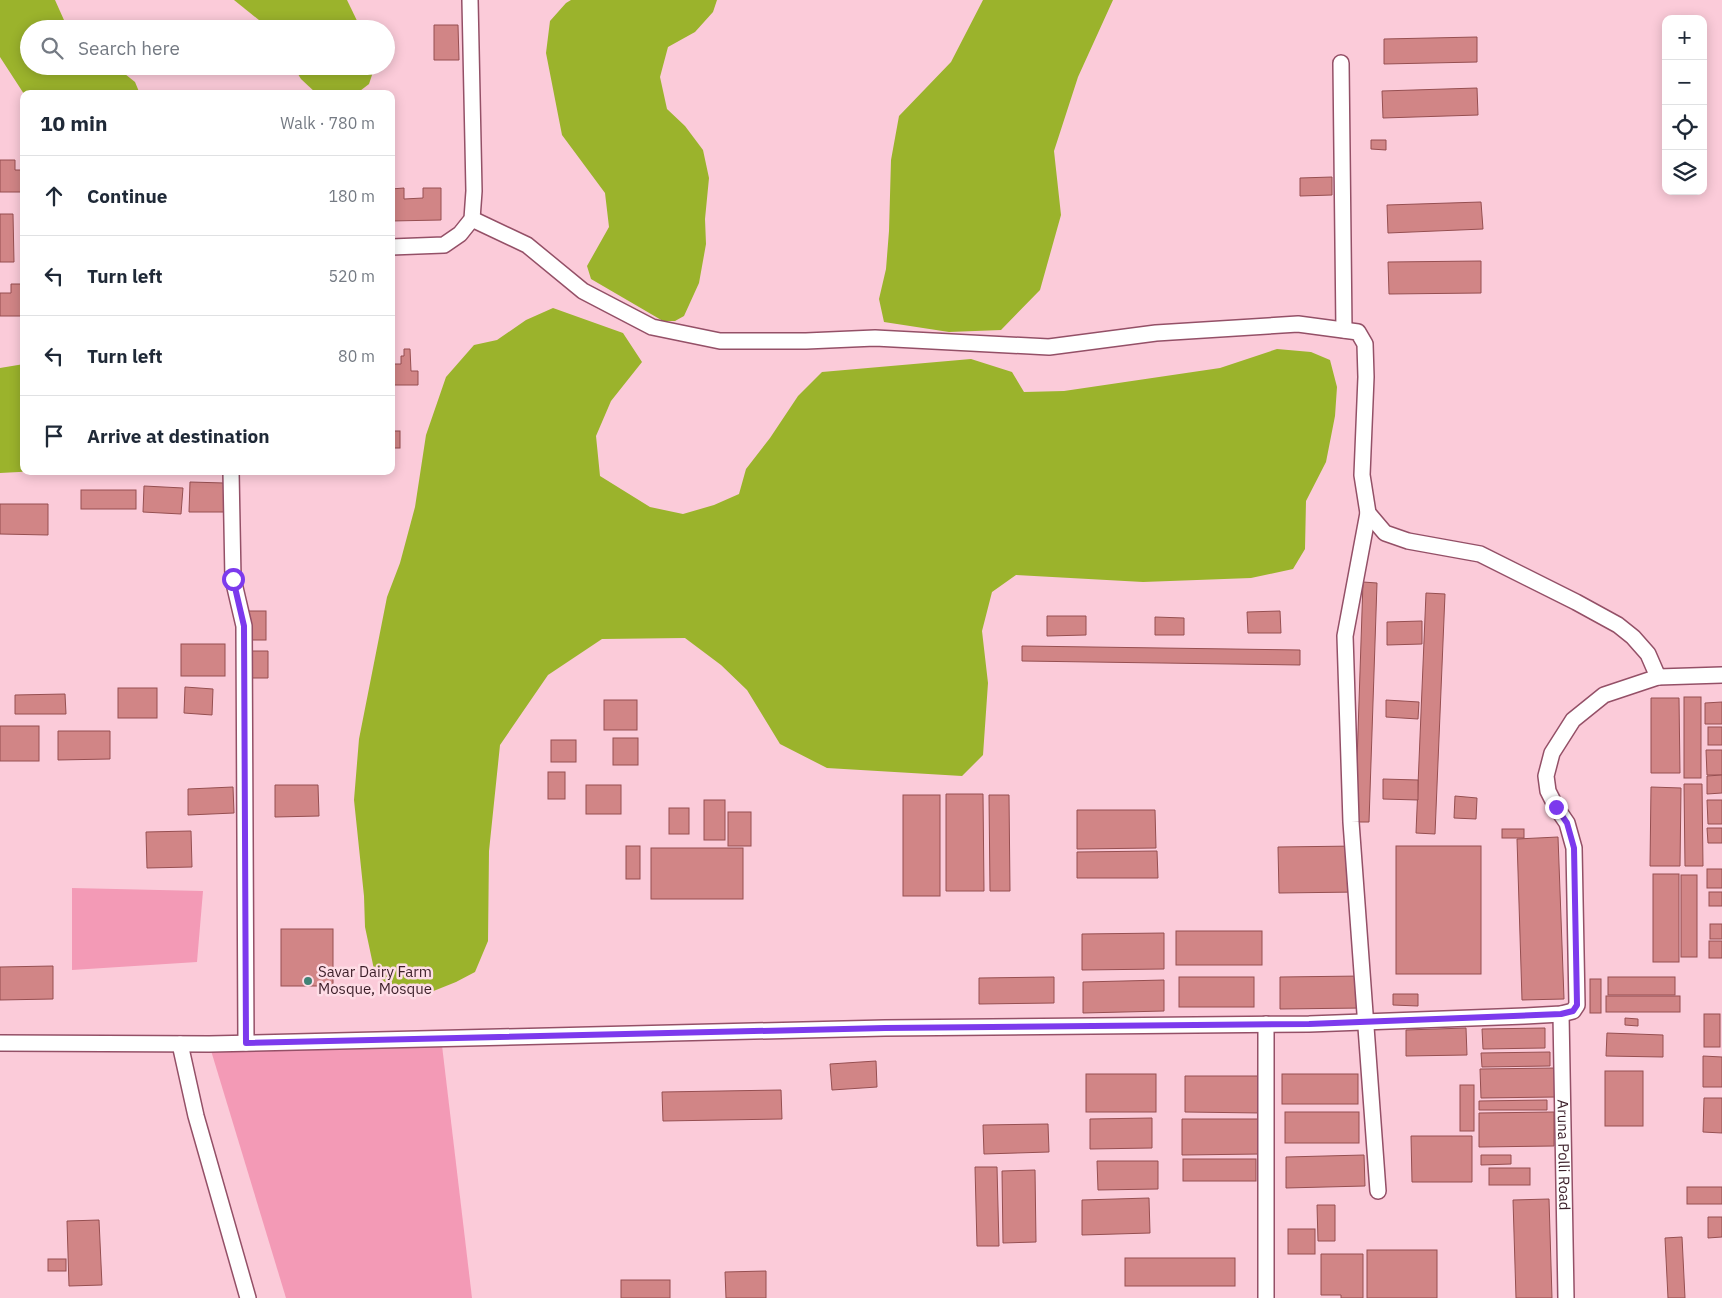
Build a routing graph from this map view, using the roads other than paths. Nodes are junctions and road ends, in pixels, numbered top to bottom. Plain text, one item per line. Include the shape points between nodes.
1 (470, 0) edge
2 (1341, 63) dead end
3 (472, 219) junction
4 (395, 247) edge
5 (1344, 330) junction
6 (231, 475) edge
7 (1368, 513) junction
8 (1722, 675) edge
9 (1658, 677) junction
10 (1561, 1014) junction
11 (1365, 1022) junction
12 (1266, 1024) junction
13 (0, 1043) edge
14 (246, 1043) junction
15 (180, 1044) junction
16 (1378, 1191) dead end
17 (248, 1298) edge
18 (1266, 1298) edge
19 (1566, 1298) edge

1 - 3 street
2 - 5 street
3 - 4 street via 460,234 444,245
3 - 5 street via 527,245 583,291 652,327 720,341 875,338 1049,346 1156,333 1298,324
5 - 7 street via 1358,332 1365,344 1362,475
6 - 14 street via 233,579 244,626
7 - 9 street via 1385,533 1408,541 1480,554 1618,625 1648,654
7 - 11 street via 1345,636 1351,822
8 - 9 street
9 - 10 street via 1604,695 1573,720 1552,753 1546,776 1548,791 1567,823 1574,848 1577,1005 1573,1011
10 - 11 street
10 - 19 street, Aruna Polli Road
11 - 12 street
11 - 16 street
12 - 14 street via 885,1028
12 - 18 street
13 - 15 street
14 - 15 street
15 - 17 street via 196,1116

